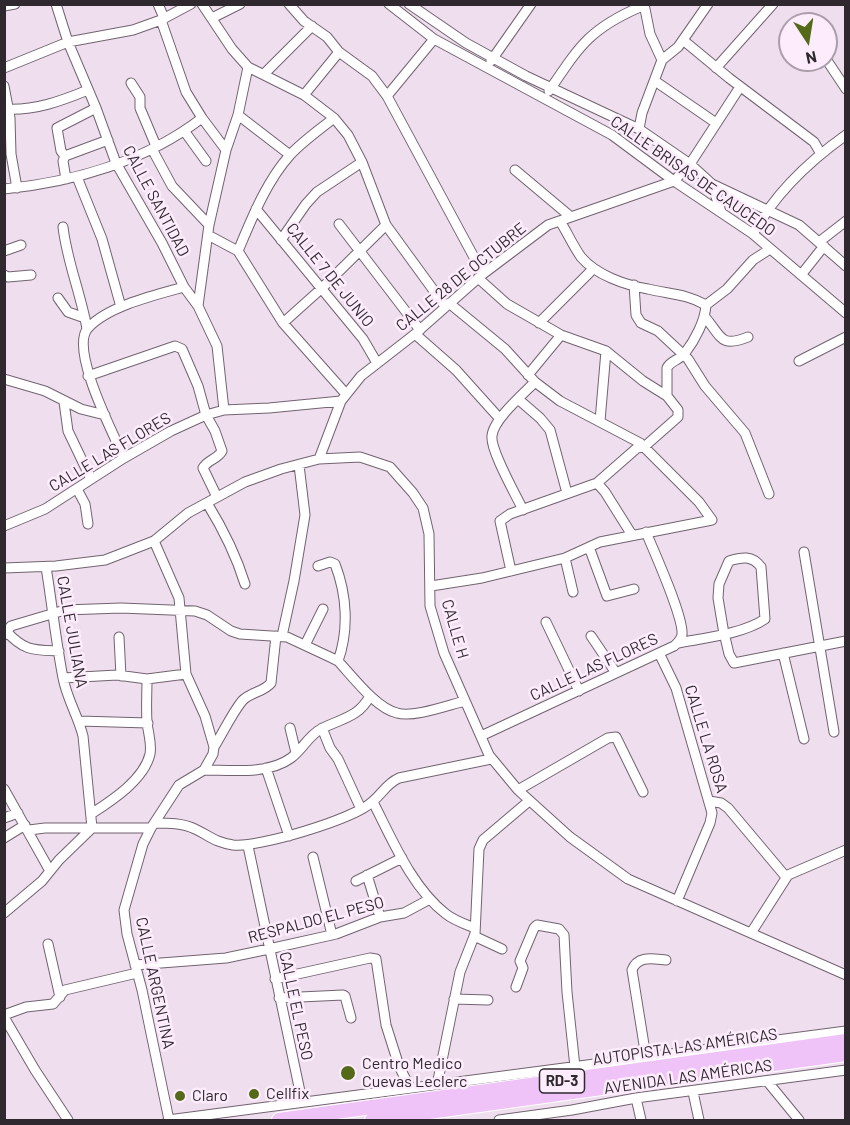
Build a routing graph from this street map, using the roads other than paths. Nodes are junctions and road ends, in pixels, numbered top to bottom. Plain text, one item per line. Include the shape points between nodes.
1 (15, 4) edge
2 (56, 4) edge
3 (158, 4) edge
4 (191, 4) edge
5 (202, 4) edge
6 (240, 4) edge
7 (289, 4) edge
8 (389, 4) edge
9 (409, 4) edge
10 (643, 4) edge
11 (708, 4) edge
12 (773, 4) edge
13 (530, 5) edge
14 (4, 6) edge
15 (212, 18) junction
16 (163, 19) junction
17 (312, 26) junction
18 (444, 30) junction
19 (435, 40) junction
20 (683, 40) junction
21 (68, 42) junction
22 (339, 52) junction
23 (494, 58) junction
24 (662, 60) junction
25 (248, 67) junction
26 (487, 67) junction
27 (4, 68) edge
28 (716, 68) junction
29 (835, 72) edge
30 (264, 74) junction
31 (655, 81) junction
32 (131, 83) dead end
33 (4, 86) edge
34 (552, 87) junction
35 (740, 87) junction
36 (846, 89) edge
37 (88, 90) junction
38 (304, 95) junction
39 (387, 96) junction
40 (544, 98) junction
41 (96, 108) junction
42 (7, 109) edge
43 (238, 116) junction
44 (202, 118) junction
45 (334, 118) junction
46 (619, 121) junction
47 (716, 123) junction
48 (639, 129) junction
49 (185, 132) junction
50 (612, 135) junction
51 (846, 135) edge
52 (108, 140) junction
53 (154, 148) junction
54 (226, 150) junction
55 (821, 154) junction
56 (290, 155) junction
57 (65, 156) junction
58 (206, 161) dead end
59 (362, 162) junction
60 (116, 163) junction
61 (690, 164) junction
62 (515, 170) dead end
63 (77, 177) junction
64 (66, 179) junction
65 (674, 181) junction
66 (712, 184) junction
67 (17, 188) junction
68 (4, 189) edge
69 (256, 209) junction
70 (766, 210) junction
71 (722, 212) junction
72 (571, 217) junction
73 (560, 221) junction
74 (846, 221) edge
75 (339, 224) dead end
76 (386, 225) junction
77 (63, 226) dead end
78 (209, 230) junction
79 (753, 234) junction
80 (281, 240) junction
81 (821, 244) junction
82 (21, 245) dead end
83 (770, 249) junction
84 (360, 250) junction
85 (4, 251) edge
86 (238, 251) junction
87 (846, 266) edge
88 (593, 269) junction
89 (4, 275) edge
90 (32, 275) dead end
91 (801, 275) junction
92 (480, 276) junction
93 (634, 285) junction
94 (184, 287) junction
95 (322, 288) junction
96 (58, 298) dead end
97 (447, 304) junction
98 (706, 305) junction
99 (198, 306) junction
100 (121, 307) junction
101 (846, 313) edge
102 (705, 317) junction
103 (85, 318) junction
104 (283, 323) junction
105 (538, 323) junction
106 (87, 329) junction
107 (418, 332) junction
108 (561, 334) junction
109 (748, 337) dead end
110 (846, 337) edge
111 (606, 351) junction
112 (684, 355) junction
113 (799, 361) dead end
114 (377, 363) junction
115 (88, 376) junction
116 (532, 378) junction
117 (4, 379) edge
118 (667, 396) junction
119 (344, 398) junction
120 (518, 399) junction
121 (64, 402) junction
122 (224, 410) junction
123 (105, 414) junction
124 (206, 415) junction
125 (500, 419) junction
126 (600, 421) junction
127 (644, 447) junction
128 (124, 458) junction
129 (319, 459) junction
130 (298, 465) junction
131 (90, 478) junction
132 (597, 483) junction
133 (77, 489) junction
134 (567, 493) junction
135 (769, 494) dead end
136 (217, 497) junction
137 (207, 503) junction
138 (523, 510) junction
139 (5, 523) edge
140 (88, 524) dead end
141 (646, 532) junction
142 (632, 535) junction
143 (154, 541) junction
144 (589, 547) junction
145 (804, 552) dead end
146 (565, 558) junction
147 (318, 566) dead end
148 (46, 567) junction
149 (4, 568) edge
150 (511, 571) junction
151 (245, 584) dead end
152 (431, 586) junction
153 (634, 589) dead end
154 (573, 592) dead end
155 (180, 609) junction
156 (319, 611) dead end
157 (54, 613) junction
158 (546, 622) dead end
159 (5, 633) edge
160 (724, 634) junction
161 (279, 636) junction
162 (591, 636) dead end
163 (119, 638) dead end
164 (846, 641) edge
165 (678, 643) junction
166 (305, 645) junction
167 (820, 646) junction
168 (59, 651) junction
169 (659, 653) junction
170 (783, 653) junction
171 (338, 661) junction
172 (616, 673) junction
173 (186, 675) junction
174 (121, 676) junction
175 (63, 678) junction
176 (147, 679) junction
177 (579, 691) junction
178 (370, 696) junction
179 (465, 701) junction
180 (79, 721) junction
181 (147, 723) junction
182 (290, 728) dead end
183 (322, 728) junction
184 (834, 732) dead end
185 (481, 736) junction
186 (804, 739) dead end
187 (214, 747) junction
188 (296, 753) junction
189 (491, 759) junction
190 (266, 768) junction
191 (204, 770) junction
192 (4, 789) edge
193 (518, 790) junction
194 (643, 792) dead end
195 (529, 801) junction
196 (709, 801) junction
197 (373, 802) junction
198 (361, 809) junction
199 (18, 813) junction
200 (91, 814) junction
201 (4, 818) edge
202 (153, 825) junction
203 (27, 828) junction
204 (92, 828) junction
205 (289, 836) junction
206 (4, 838) edge
207 (248, 846) junction
208 (846, 850) edge
209 (313, 857) dead end
210 (402, 858) junction
211 (50, 871) junction
212 (367, 875) junction
213 (786, 877) junction
214 (356, 881) dead end
215 (430, 899) junction
216 (677, 901) junction
217 (4, 913) edge
218 (380, 917) junction
219 (475, 932) junction
220 (751, 933) junction
221 (332, 935) junction
222 (48, 945) dead end
223 (502, 949) dead end
224 (269, 950) junction
225 (666, 960) dead end
226 (136, 969) junction
227 (846, 975) edge
228 (275, 979) junction
229 (516, 987) dead end
230 (60, 997) junction
231 (279, 998) junction
232 (454, 999) junction
233 (488, 1000) dead end
234 (4, 1016) edge
235 (351, 1018) dead end
236 (846, 1031) edge
237 (846, 1041) edge
238 (846, 1054) edge
239 (646, 1057) junction
240 (575, 1067) junction
241 (846, 1070) edge
242 (767, 1081) junction
243 (437, 1085) junction
244 (410, 1088) junction
245 (693, 1092) junction
246 (636, 1098) junction
247 (302, 1101) junction
248 (572, 1110) junction
249 (68, 1120) edge
250 (168, 1120) edge
251 (279, 1120) edge
252 (372, 1120) edge
253 (499, 1120) edge
254 (543, 1120) edge
255 (641, 1120) edge
256 (699, 1120) edge
257 (799, 1120) edge

1 - 14 street
2 - 21 street, CALLE SANTIDAD
3 - 16 street
4 - 16 street
5 - 15 street
6 - 15 street
7 - 17 street
8 - 19 street, CALLE BRISAS DE CAUCEDO
9 - 18 street
10 - 24 street via 650,34
10 - 34 street via 598,29 580,46
11 - 20 street
12 - 28 street
13 - 23 street
15 - 25 street
16 - 21 street via 134,30
16 - 44 street via 183,84
17 - 22 street
17 - 30 street
18 - 19 street
18 - 23 street
19 - 26 street, CALLE BRISAS DE CAUCEDO
19 - 39 street
20 - 24 street
20 - 28 street
21 - 27 street
21 - 37 street, CALLE SANTIDAD
22 - 38 street
22 - 39 street via 372,76
23 - 26 street
23 - 34 street
24 - 31 street
25 - 30 street
25 - 43 street
26 - 40 street, CALLE BRISAS DE CAUCEDO
28 - 35 street
29 - 36 street
30 - 38 street
31 - 47 street
31 - 48 street
32 - 53 street via 140,97
33 - 42 street
34 - 40 street
34 - 46 street
35 - 47 street
35 - 55 street via 814,142
37 - 41 street, CALLE SANTIDAD
37 - 42 street via 42,106
38 - 45 street
39 - 92 street
40 - 50 street, CALLE BRISAS DE CAUCEDO
41 - 52 street, CALLE SANTIDAD
41 - 57 street via 57,128
42 - 67 street
43 - 54 street
43 - 56 street
44 - 49 street
44 - 54 street
45 - 56 street
45 - 59 street
46 - 48 street
46 - 50 street
47 - 61 street
48 - 61 street
49 - 53 street
49 - 58 street
50 - 65 street, CALLE BRISAS DE CAUCEDO
51 - 55 street
52 - 57 street
52 - 60 street, CALLE SANTIDAD
53 - 60 street
53 - 78 street via 172,186
54 - 78 street
55 - 70 street
56 - 69 street
57 - 64 street
59 - 76 street
59 - 80 street via 317,192
60 - 63 street
60 - 94 street, CALLE SANTIDAD
61 - 65 street
61 - 66 street
62 - 72 street
63 - 64 street
63 - 100 street via 102,239
64 - 67 street
65 - 71 street, CALLE BRISAS DE CAUCEDO
65 - 72 street, CALLE 28 DE OCTUBRE
66 - 70 street
66 - 71 street
67 - 68 street
69 - 80 street, CALLE 7 DE JUNIO
69 - 86 street
70 - 79 street
70 - 81 street via 800,225
71 - 79 street, CALLE BRISAS DE CAUCEDO
72 - 73 street, CALLE 28 DE OCTUBRE
73 - 88 street via 580,256
73 - 92 street, CALLE 28 DE OCTUBRE via 548,225
74 - 81 street
75 - 84 street
76 - 84 street
76 - 97 street
77 - 103 street
78 - 86 street
78 - 99 street
79 - 83 street, CALLE BRISAS DE CAUCEDO
80 - 95 street, CALLE 7 DE JUNIO
81 - 87 street
81 - 91 street
82 - 85 street
83 - 91 street, CALLE BRISAS DE CAUCEDO
83 - 98 street
84 - 95 street
84 - 107 street
86 - 104 street
88 - 93 street
88 - 105 street
89 - 90 street
91 - 101 street, CALLE BRISAS DE CAUCEDO
92 - 97 street, CALLE 28 DE OCTUBRE
92 - 105 street via 507,304
93 - 98 street via 678,293
93 - 112 street via 640,323 658,331
94 - 99 street, CALLE SANTIDAD
94 - 100 street
95 - 104 street
95 - 114 street, CALLE 7 DE JUNIO
96 - 103 street via 68,312
97 - 107 street, CALLE 28 DE OCTUBRE
97 - 116 street via 506,349
98 - 102 street
99 - 122 street, CALLE SANTIDAD via 217,346
100 - 106 street
102 - 109 street via 724,341 731,343
102 - 112 street
103 - 106 street
104 - 119 street
105 - 108 street
106 - 115 street via 83,340
107 - 114 street, CALLE 28 DE OCTUBRE
107 - 125 street
108 - 111 street
108 - 116 street
110 - 113 street
111 - 118 street
111 - 126 street
112 - 118 street via 667,368
112 - 135 street via 745,433
114 - 119 street, CALLE 28 DE OCTUBRE
115 - 123 street
115 - 124 street via 178,346 198,386
116 - 120 street
116 - 126 street via 560,400
117 - 121 street via 45,391
118 - 127 street via 678,410 678,417
119 - 122 street, CALLE LAS FLORES
119 - 129 street, CALLE 28 DE OCTUBRE
120 - 125 street
120 - 134 street via 553,435
121 - 123 street
121 - 131 street via 68,431
122 - 124 street, CALLE LAS FLORES
123 - 128 street
124 - 128 street, CALLE LAS FLORES
124 - 136 street via 222,451 203,468
125 - 138 street via 491,435 492,442
126 - 127 street
127 - 132 street via 637,448
127 - 141 street via 699,502 711,520
128 - 131 street, CALLE LAS FLORES
129 - 130 street, CALLE H
129 - 152 street, CALLE H via 360,457 390,467 413,493 423,508 429,534
130 - 136 street, CALLE H via 245,482
130 - 161 street via 305,515 294,581
131 - 133 street, CALLE LAS FLORES
132 - 134 street
132 - 142 street
133 - 139 street, CALLE LAS FLORES via 45,509
133 - 140 street via 85,504
134 - 138 street
136 - 137 street, CALLE H
137 - 143 street, CALLE H
137 - 151 street via 223,529
138 - 150 street via 500,521
141 - 142 street
141 - 165 street, CALLE LAS FLORES via 677,611 682,635
142 - 144 street
143 - 148 street, CALLE H via 105,560
143 - 155 street via 179,597
144 - 146 street
144 - 153 street via 607,596
145 - 167 street
146 - 150 street
146 - 154 street
147 - 171 street via 335,564 345,603 345,634
148 - 149 street, CALLE H
148 - 157 street, CALLE JULIANA
150 - 152 street
152 - 179 street, CALLE H via 430,606
155 - 157 street
155 - 161 street via 207,615 240,634
155 - 173 street
156 - 166 street
157 - 159 street via 11,626
157 - 168 street, CALLE JULIANA
158 - 177 street
159 - 168 street via 25,647
160 - 160 street via 765,619 761,567 757,561 743,556 729,561 719,584
160 - 165 street
160 - 170 street via 734,663
161 - 166 street
161 - 187 street via 271,683 243,700
162 - 172 street
163 - 174 street
164 - 167 street
165 - 169 street, CALLE LAS FLORES
166 - 171 street
167 - 170 street
167 - 184 street
168 - 175 street, CALLE JULIANA
169 - 172 street, CALLE LAS FLORES
169 - 196 street, CALLE LA ROSA via 676,688
170 - 186 street
171 - 178 street
172 - 177 street, CALLE LAS FLORES
173 - 176 street
173 - 187 street
174 - 175 street
174 - 176 street
175 - 180 street, CALLE JULIANA
176 - 181 street
177 - 185 street, CALLE LAS FLORES
178 - 179 street via 399,714
178 - 183 street via 347,719
179 - 185 street, CALLE H
180 - 181 street
180 - 200 street, CALLE JULIANA
181 - 200 street via 150,756 143,768 120,795
182 - 188 street
183 - 188 street
183 - 198 street
185 - 189 street, CALLE H
187 - 191 street
188 - 190 street
189 - 193 street, CALLE H
189 - 197 street via 399,778 386,785
190 - 191 street
190 - 205 street
191 - 202 street, CALLE ARGENTINA via 179,785
192 - 199 street
193 - 194 street via 616,736
193 - 195 street, CALLE H
195 - 216 street, CALLE H via 628,879
195 - 219 street via 483,840 479,849
196 - 213 street via 728,808
196 - 216 street, CALLE LA ROSA via 710,823
197 - 198 street
197 - 210 street
198 - 205 street
199 - 201 street
199 - 203 street
200 - 204 street, CALLE JULIANA
202 - 204 street
202 - 207 street via 174,823 195,828 211,839
202 - 226 street, CALLE ARGENTINA via 143,844 124,910
203 - 204 street
203 - 206 street
203 - 211 street
204 - 211 street
205 - 207 street
207 - 224 street, CALLE EL PESO
208 - 213 street
209 - 221 street
210 - 212 street
210 - 215 street
211 - 217 street
212 - 214 street
212 - 218 street
213 - 220 street
215 - 218 street, RESPALDO EL PESO via 404,913
215 - 219 street
216 - 220 street, CALLE H
218 - 221 street, RESPALDO EL PESO
219 - 223 street
219 - 232 street
220 - 227 street, CALLE H
221 - 224 street, RESPALDO EL PESO
222 - 230 street
224 - 226 street, RESPALDO EL PESO via 226,958 158,962
224 - 228 street, CALLE EL PESO
225 - 239 street via 644,959 633,965
226 - 230 street, RESPALDO EL PESO via 65,990
226 - 250 street, CALLE ARGENTINA
228 - 231 street, CALLE EL PESO
228 - 244 street via 376,959 386,1025
229 - 240 street via 523,968 520,961 534,928 537,925 559,929 564,935
230 - 234 street, RESPALDO EL PESO via 53,1004 26,1007
231 - 235 street via 343,995
231 - 247 street, CALLE EL PESO
232 - 233 street
232 - 243 street
234 - 249 street
236 - 239 street, AVENIDA LAS AMÉRICAS
237 - 251 highway, AUTOPISTA LAS AMÉRICAS / RD-3
238 - 252 highway, AUTOPISTA LAS AMÉRICAS / RD-3
239 - 240 street, AVENIDA LAS AMÉRICAS
240 - 243 street, AVENIDA LAS AMÉRICAS
241 - 242 street, AVENIDA LAS AMÉRICAS
242 - 245 street, AVENIDA LAS AMÉRICAS
242 - 257 street
243 - 244 street, AVENIDA LAS AMÉRICAS
244 - 247 street, AVENIDA LAS AMÉRICAS
245 - 246 street, AVENIDA LAS AMÉRICAS
245 - 256 street
246 - 248 street, AVENIDA LAS AMÉRICAS
246 - 255 street
247 - 250 street, AVENIDA LAS AMÉRICAS
248 - 253 street, AVENIDA LAS AMÉRICAS
248 - 254 street

